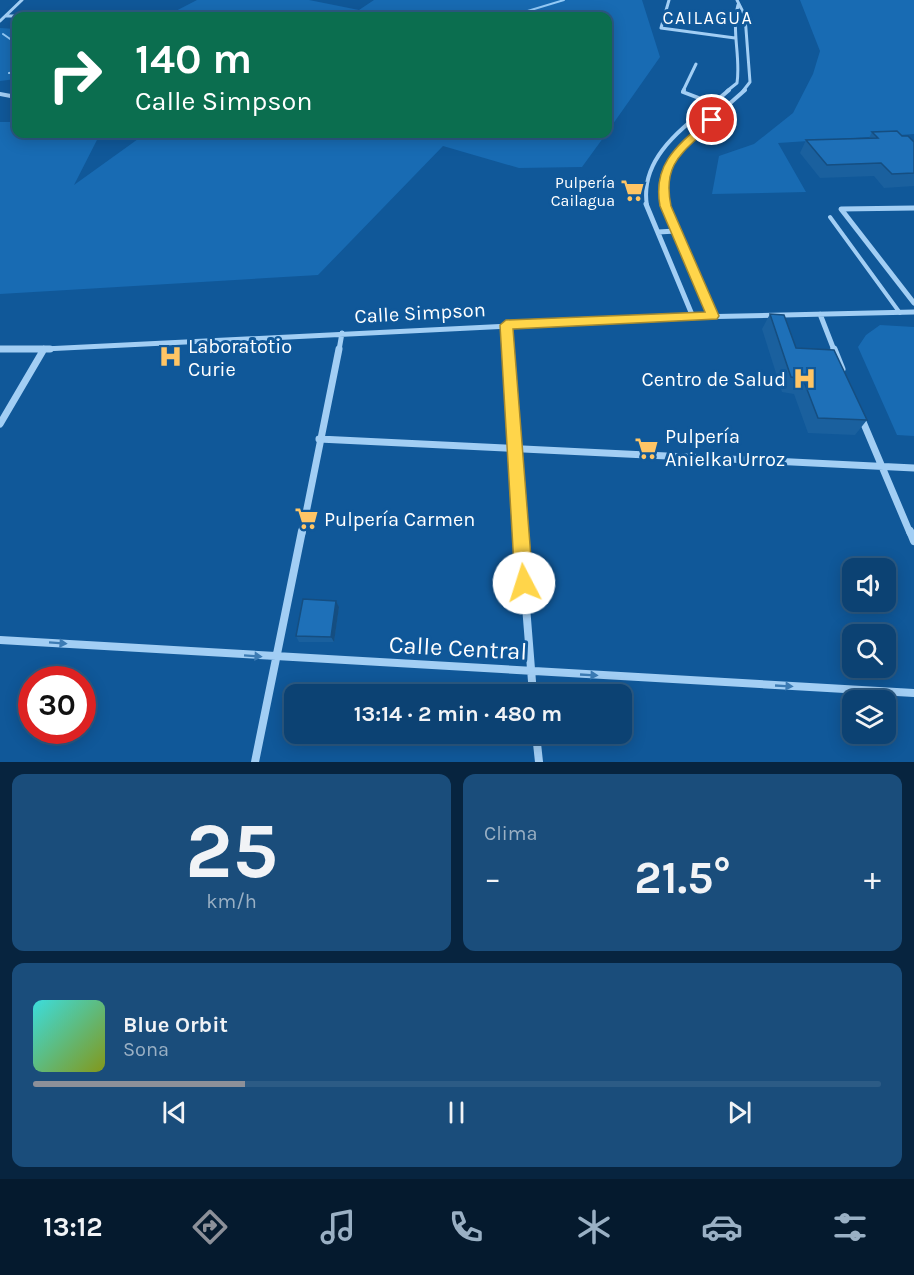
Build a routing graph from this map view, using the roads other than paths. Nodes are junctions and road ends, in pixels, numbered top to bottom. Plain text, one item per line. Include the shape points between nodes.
1 (22, 0) edge
2 (669, 0) edge
3 (738, 2) edge
4 (6, 16) junction
5 (12, 16) edge
6 (0, 21) edge
7 (735, 31) junction
8 (745, 32) junction
9 (735, 38) junction
10 (696, 64) dead end
11 (714, 105) junction
12 (725, 108) junction
13 (914, 208) edge
14 (830, 217) dead end
15 (676, 231) junction
16 (658, 232) junction
17 (914, 303) edge
18 (914, 312) edge
19 (900, 313) junction
20 (820, 314) junction
21 (713, 316) junction
22 (693, 317) junction
23 (506, 325) junction
24 (342, 333) junction
25 (0, 349) edge
26 (44, 349) junction
27 (845, 376) edge
28 (857, 407) edge
29 (0, 424) edge
30 (319, 439) junction
31 (513, 449) junction
32 (882, 467) junction
33 (914, 468) edge
34 (914, 541) edge
35 (0, 640) edge
36 (276, 657) junction
37 (531, 672) junction
38 (532, 684) edge
39 (914, 693) edge
40 (537, 744) edge
41 (255, 762) edge
42 (538, 762) edge

1 - 4 street
2 - 9 street via 661,28
3 - 7 street
3 - 8 street via 745,16
4 - 5 street
4 - 6 street
7 - 8 street
7 - 9 street
8 - 12 street via 750,82
9 - 11 street via 737,83
10 - 11 street via 683,92
11 - 12 street
11 - 16 street via 667,144 651,165 646,179 646,204
12 - 15 street via 670,160 663,193
13 - 17 street via 841,209
14 - 19 lane
15 - 16 street
15 - 21 street
16 - 22 street
18 - 19 street, Calle Simpson
19 - 20 street, Calle Simpson
20 - 21 street, Calle Simpson
20 - 27 street
21 - 22 street, Calle Simpson
22 - 23 street, Calle Simpson
23 - 24 street, Calle Simpson
23 - 31 street
24 - 26 street, Calle Simpson
24 - 30 street
25 - 26 street, Calle Simpson
26 - 29 street
28 - 32 street
30 - 31 street
30 - 36 street
31 - 32 street
31 - 37 street
32 - 33 street
32 - 34 street
35 -> 36 street, Calle Central
36 - 37 street, Calle Central
36 - 41 street
37 - 38 street
37 -> 39 street, Calle Central
40 - 42 street

